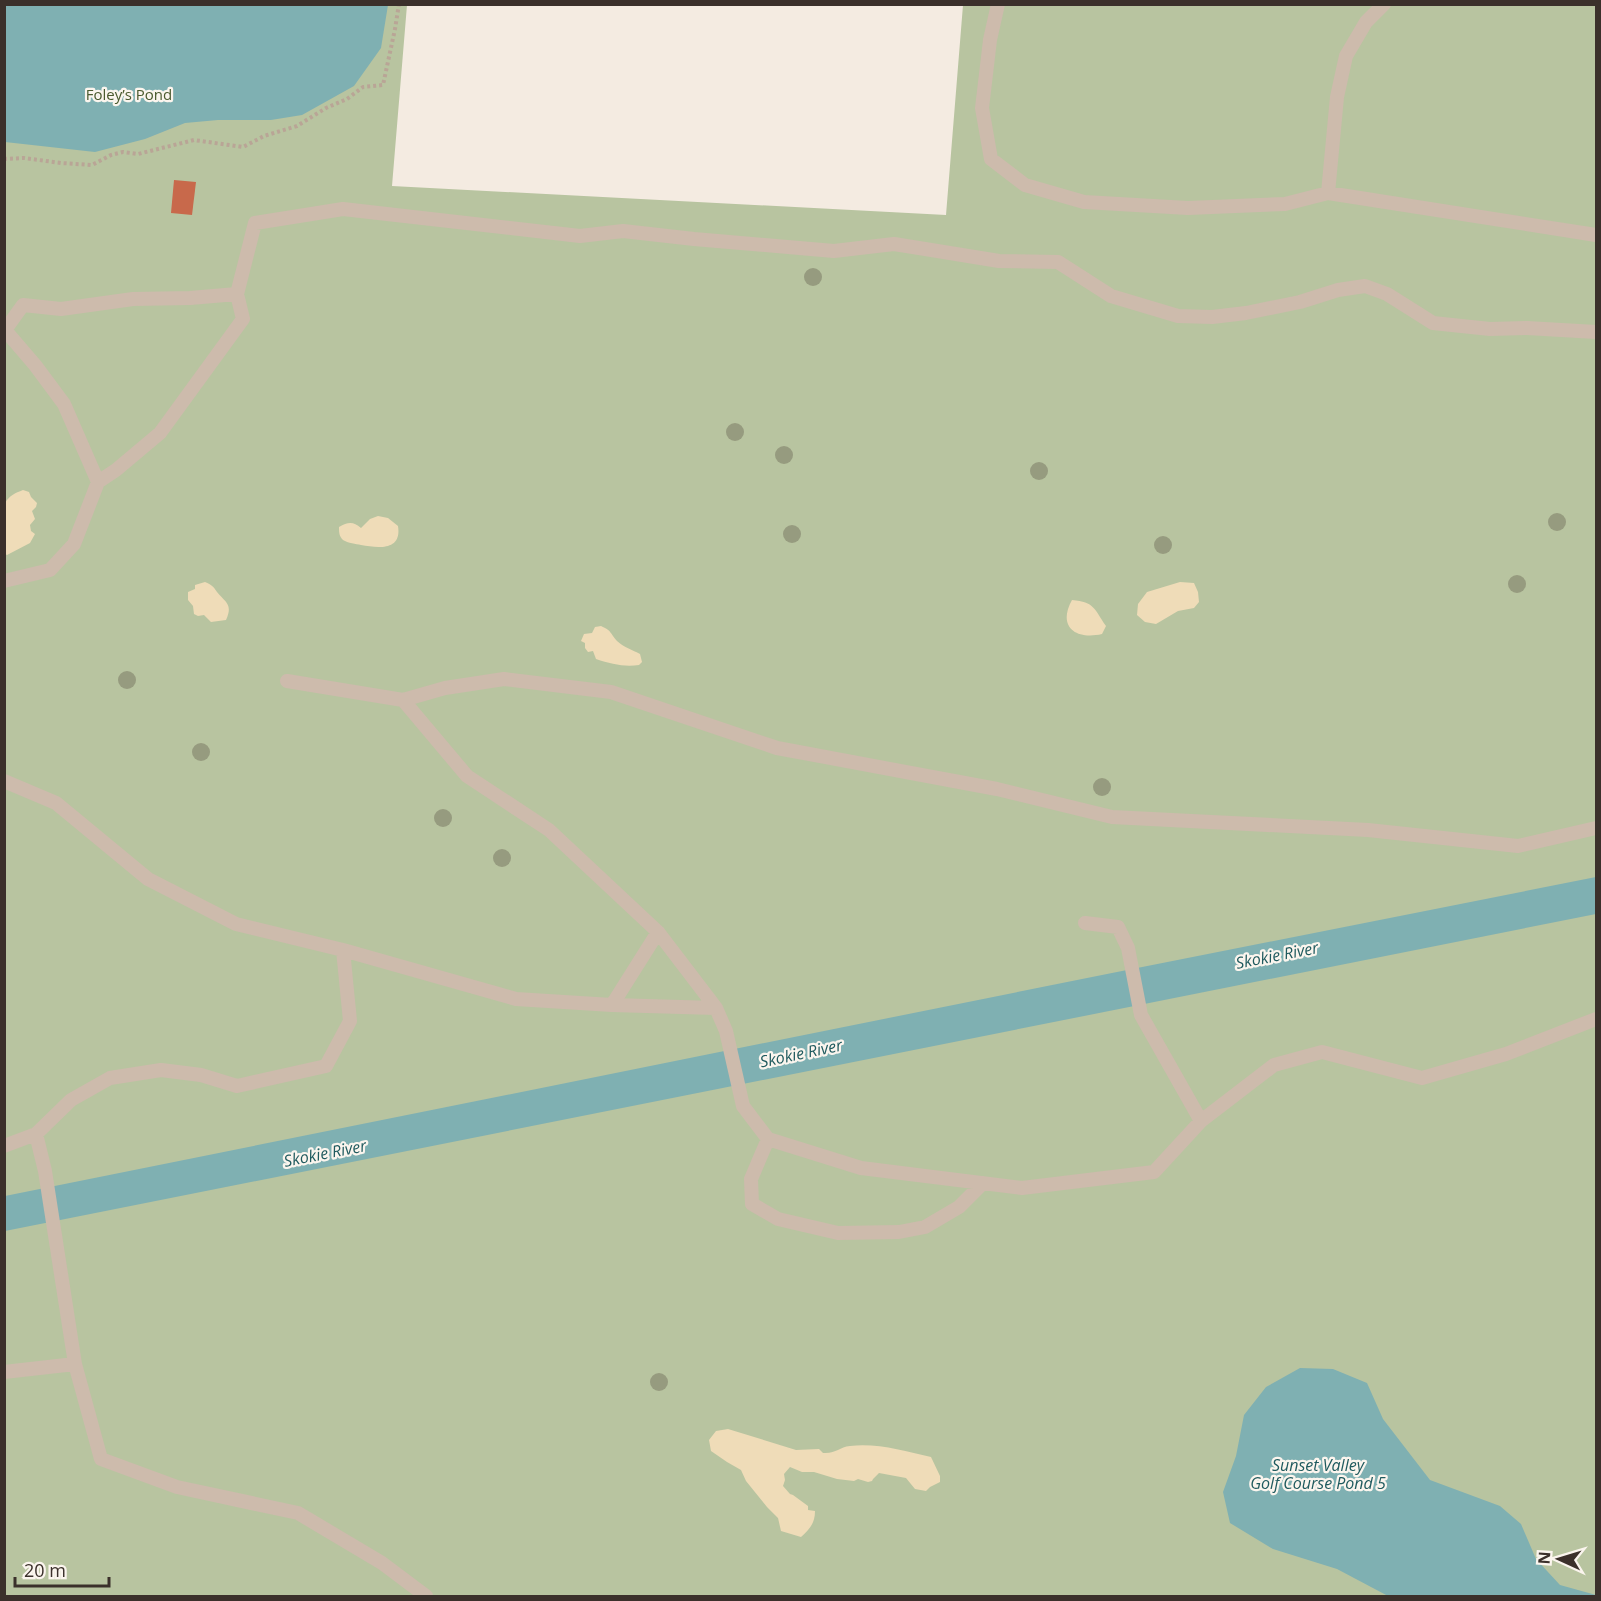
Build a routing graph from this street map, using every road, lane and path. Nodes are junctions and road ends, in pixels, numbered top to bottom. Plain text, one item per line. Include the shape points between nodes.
1 (399, 4) edge
2 (998, 4) edge
3 (1384, 4) edge
4 (4, 159) edge
5 (1328, 193) junction
6 (1596, 235) edge
7 (237, 294) junction
8 (1596, 332) edge
9 (98, 482) junction
10 (4, 581) edge
11 (288, 681) dead end
12 (403, 700) junction
13 (4, 781) edge
14 (1596, 828) edge
15 (1085, 923) dead end
16 (658, 932) junction
17 (343, 950) junction
18 (612, 1005) junction
19 (717, 1008) junction
20 (1596, 1019) edge
21 (1201, 1121) junction
22 (36, 1134) junction
23 (768, 1139) junction
24 (4, 1146) edge
25 (983, 1183) junction
26 (75, 1364) junction
27 (4, 1372) edge
28 (426, 1596) edge

1 - 4 path via 383,85 363,87 297,126 243,147 194,140 138,154 123,152 92,165
2 - 5 lane via 982,108 991,159 1025,184 1084,202 1188,208 1285,204
3 - 5 lane via 1366,22 1346,56 1337,97
5 - 6 lane
7 - 8 lane via 255,223 343,209 580,236 623,231 834,250 894,244 999,261 1058,262 1111,296 1178,316 1246,313 1365,286 1387,294 1433,323
7 - 9 lane via 243,319 160,433
7 - 9 lane via 134,299 61,309 23,305 5,330 64,404
9 - 10 lane via 74,544 50,570
11 - 12 lane
12 - 14 lane via 445,688 504,679 611,692 777,748 996,789 1112,817 1368,830 1518,846
12 - 16 lane via 467,776 549,830
13 - 17 lane via 56,803 148,879 236,924
15 - 21 lane via 1118,927 1128,948 1142,1015
16 - 18 lane
16 - 19 lane
17 - 18 lane via 516,999
17 - 22 lane via 350,1021 326,1066 237,1086 201,1075 161,1070 110,1078 71,1100
18 - 19 lane
19 - 23 lane via 743,1106
20 - 21 lane via 1506,1054 1422,1078 1322,1052 1274,1065
21 - 25 lane via 1154,1172 1022,1188
22 - 24 lane
22 - 26 lane
23 - 25 lane via 861,1168
23 - 25 lane via 751,1179 752,1204 778,1219 838,1233 899,1232 926,1227 959,1207
26 - 27 lane
26 - 28 lane via 101,1459 177,1487 298,1513 382,1563

